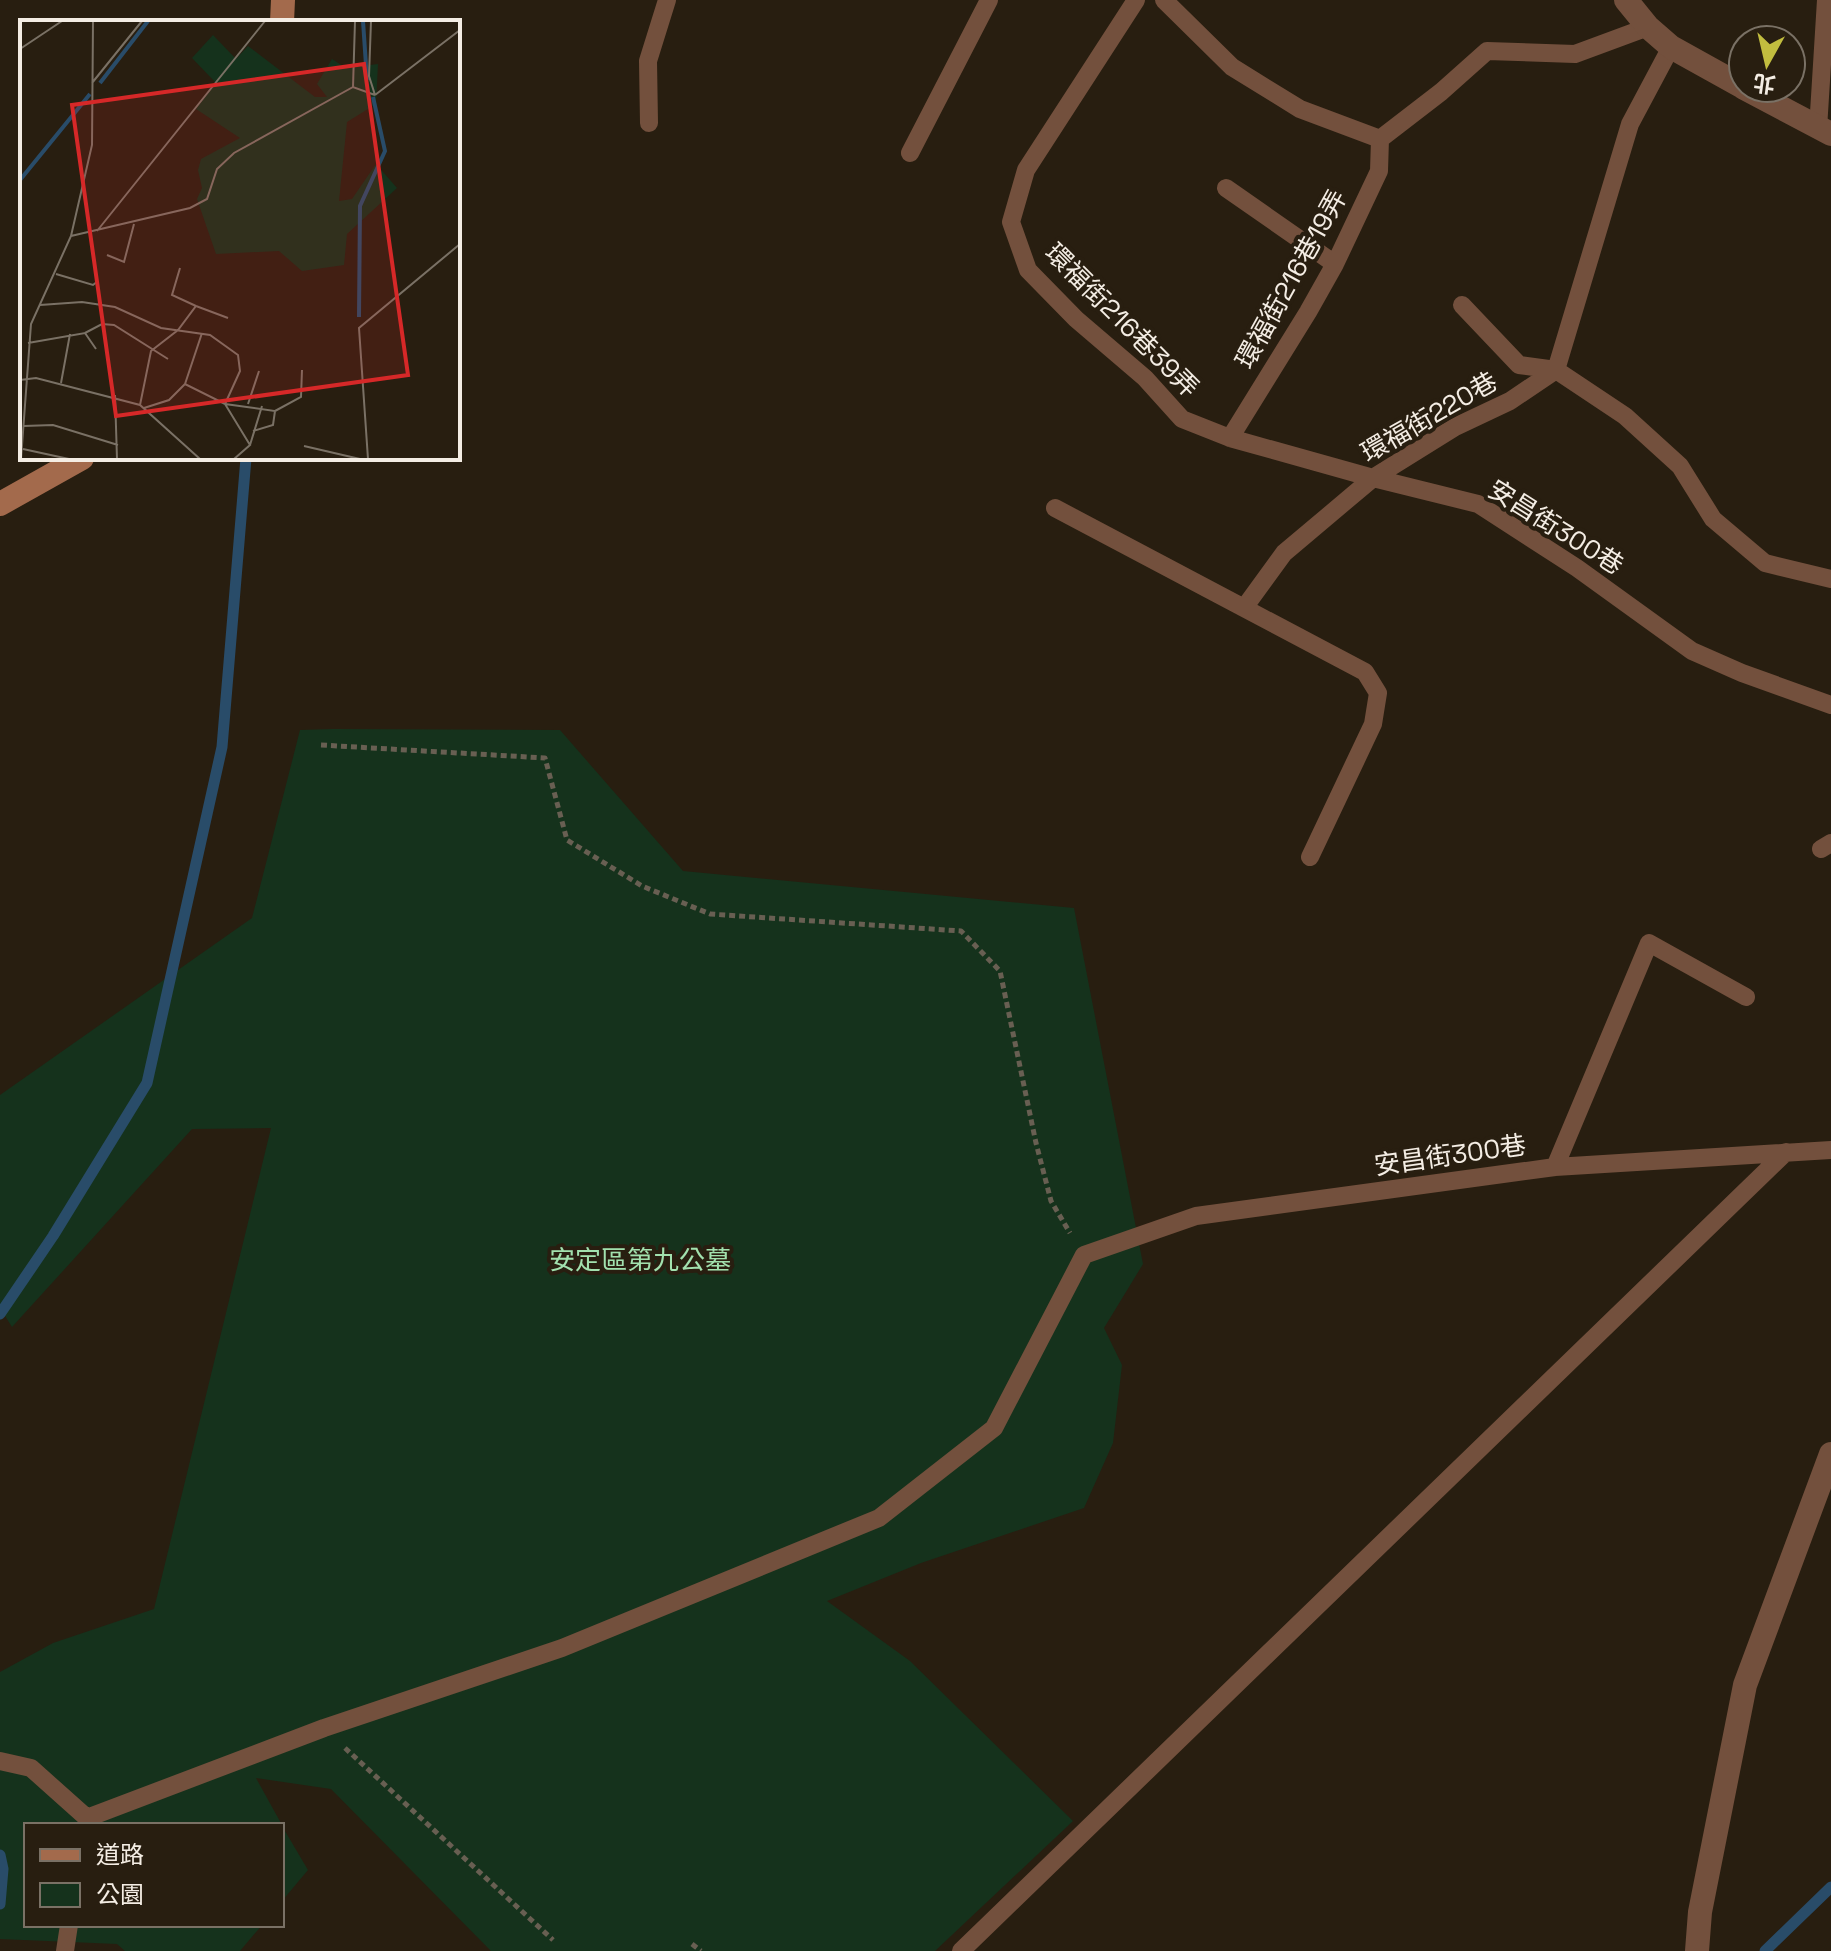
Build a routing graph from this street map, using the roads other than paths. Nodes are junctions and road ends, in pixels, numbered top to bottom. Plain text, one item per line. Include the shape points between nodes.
1 (283, 0) edge
2 (667, 0) edge
3 (989, 0) edge
4 (1136, 0) edge
5 (1164, 0) edge
6 (1626, 0) edge
7 (1826, 0) edge
8 (282, 20) edge
9 (1648, 27) junction
10 (1671, 47) junction
11 (1727, 78) edge
12 (1774, 104) edge
13 (649, 123) dead end
14 (1824, 131) edge
15 (1380, 139) junction
16 (910, 153) dead end
17 (1226, 188) dead end
18 (1335, 264) junction
19 (1462, 305) dead end
20 (1556, 370) junction
21 (1230, 438) junction
22 (78, 460) edge
23 (1373, 478) junction
24 (0, 504) edge
25 (1055, 508) dead end
26 (1831, 579) edge
27 (1244, 608) junction
28 (1831, 705) edge
29 (1310, 857) dead end
30 (1746, 997) dead end
31 (1831, 1150) edge
32 (1786, 1152) junction
33 (1555, 1167) junction
34 (1831, 1454) edge
35 (0, 1761) edge
36 (87, 1821) edge
37 (69, 1927) edge
38 (65, 1951) edge
39 (961, 1951) edge
40 (1697, 1951) edge

1 - 8 street
2 - 13 lane via 648,61
3 - 16 lane
4 - 21 lane, 環福街216巷39弄 via 1026,170 1011,222 1028,270 1076,319 1145,378 1182,419
5 - 15 lane via 1232,67 1300,109
6 - 9 street
7 - 14 lane
9 - 10 street
9 - 15 lane via 1575,54 1487,51
10 - 11 street
10 - 20 lane via 1630,124
12 - 14 street
15 - 18 lane, 環福街216巷19弄 via 1379,171
17 - 18 lane
18 - 21 lane, 環福街216巷19弄
19 - 20 lane via 1519,365
20 - 23 lane, 環福街220巷
20 - 26 lane via 1625,416 1680,466 1713,519 1765,563
21 - 23 lane, 環福街216巷39弄
22 - 24 street
23 - 27 lane, 環福街220巷 via 1284,553
23 - 28 lane, 安昌街300巷 via 1478,504 1692,651
25 - 27 lane
27 - 29 lane via 1365,672 1378,693 1373,724
30 - 33 lane via 1649,943
31 - 32 lane, 安昌街300巷
32 - 33 lane, 安昌街300巷
32 - 39 lane
33 - 36 lane, 安昌街300巷 via 1196,1216 1084,1255 994,1428 879,1518 562,1648 324,1728
34 - 40 street via 1745,1685
35 - 36 lane via 31,1768
37 - 38 lane

